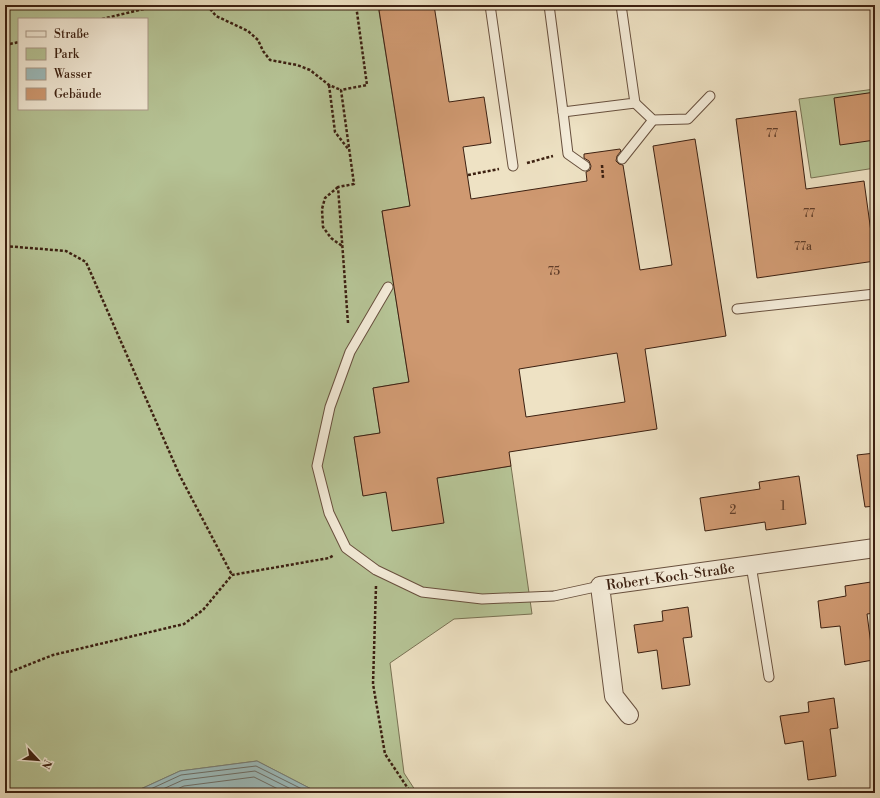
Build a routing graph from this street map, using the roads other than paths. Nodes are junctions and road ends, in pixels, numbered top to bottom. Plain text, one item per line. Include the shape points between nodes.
1 (490, 5) edge
2 (549, 5) edge
3 (621, 5) edge
4 (710, 96) dead end
5 (635, 103) junction
6 (563, 112) junction
7 (653, 120) junction
8 (622, 159) dead end
9 (513, 166) dead end
10 (585, 166) dead end
11 (388, 287) dead end
12 (875, 294) edge
13 (737, 309) dead end
14 (875, 548) edge
15 (752, 565) junction
16 (600, 586) junction
17 (769, 677) dead end
18 (629, 715) dead end

1 - 9 lane
2 - 6 lane
3 - 5 lane
4 - 7 lane via 688,118
5 - 6 lane
5 - 7 lane
6 - 10 lane via 568,154
7 - 8 lane
11 - 16 lane via 350,352 330,407 317,466 329,513 346,548 376,570 422,592 482,599 554,596
12 - 13 lane
14 - 15 street, Robert-Koch-Straße
15 - 16 street, Robert-Koch-Straße
15 - 17 lane
16 - 18 street, Robert-Koch-Straße via 614,696

